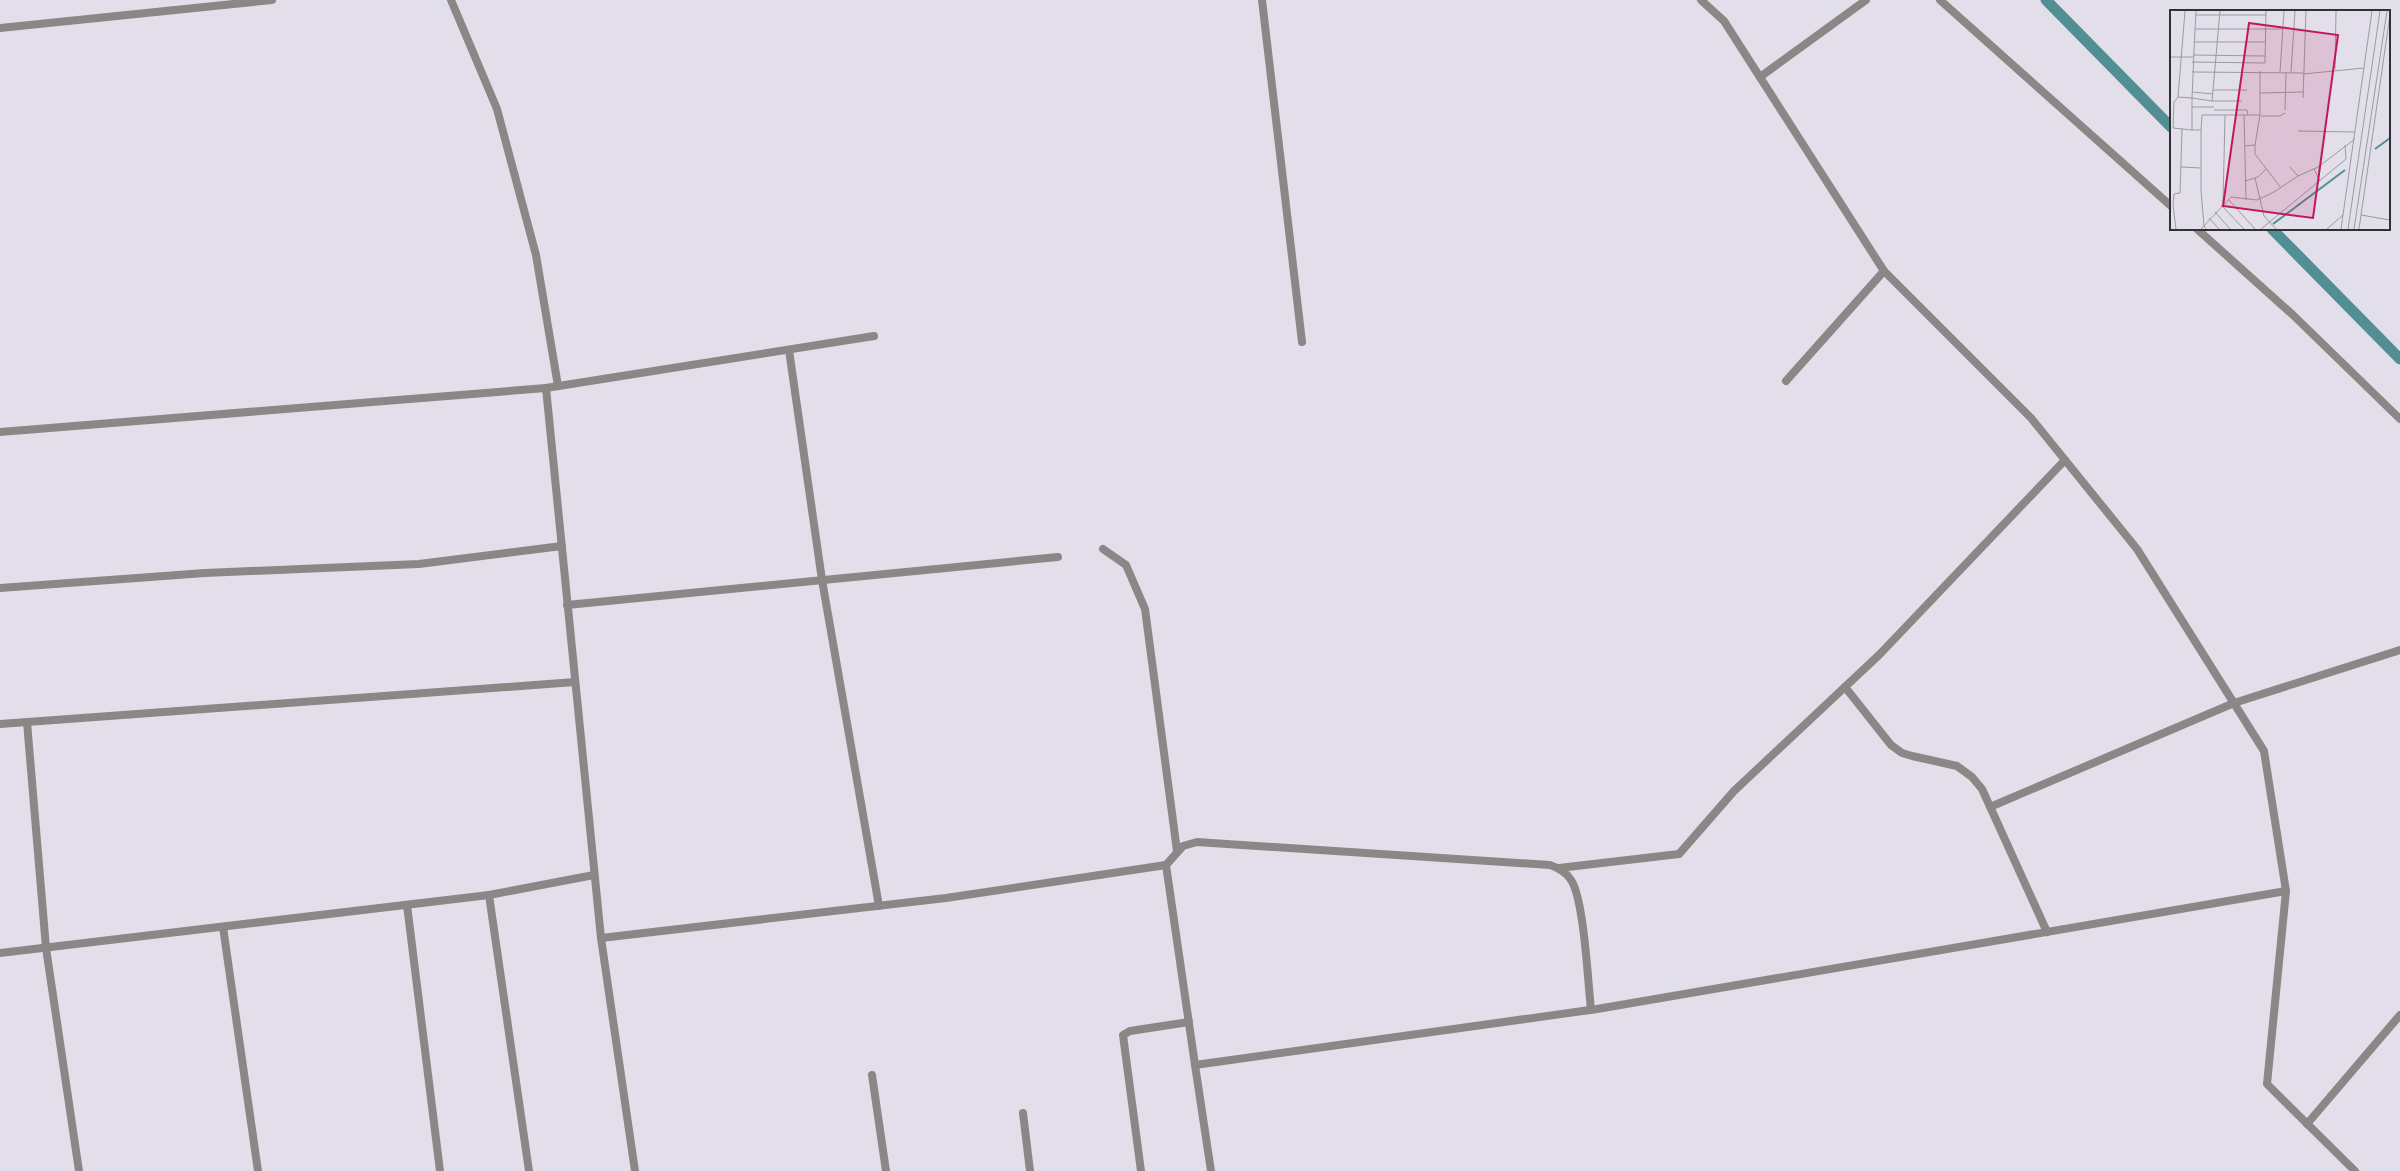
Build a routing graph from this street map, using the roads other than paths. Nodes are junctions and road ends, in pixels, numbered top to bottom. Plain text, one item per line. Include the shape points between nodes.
1 (272, 0) edge
2 (451, 0) edge
3 (1262, 0) edge
4 (1701, 0) edge
5 (1866, 0) edge
6 (1940, 0) edge
7 (0, 28) edge
8 (1760, 77) junction
9 (2170, 205) edge
10 (2198, 230) edge
11 (1884, 271) junction
12 (874, 336) dead end
13 (1302, 342) dead end
14 (789, 350) junction
15 (1786, 381) dead end
16 (558, 386) junction
17 (546, 388) junction
18 (2400, 418) edge
19 (0, 432) edge
20 (2065, 460) junction
21 (562, 546) junction
22 (1103, 549) dead end
23 (1058, 557) dead end
24 (822, 580) junction
25 (0, 588) edge
26 (567, 605) junction
27 (2400, 650) edge
28 (575, 682) junction
29 (1845, 687) junction
30 (2234, 703) junction
31 (27, 722) junction
32 (0, 724) edge
33 (1990, 807) junction
34 (1177, 851) junction
35 (1166, 865) junction
36 (1559, 868) junction
37 (594, 875) junction
38 (2286, 891) junction
39 (489, 895) junction
40 (407, 905) junction
41 (879, 906) junction
42 (224, 927) junction
43 (2047, 932) junction
44 (601, 938) junction
45 (46, 948) junction
46 (0, 953) edge
47 (1591, 1010) junction
48 (2400, 1015) edge
49 (1189, 1022) junction
50 (1195, 1066) junction
51 (872, 1075) dead end
52 (1022, 1113) dead end
53 (2307, 1124) junction
54 (79, 1171) edge
55 (258, 1171) edge
56 (440, 1171) edge
57 (529, 1171) edge
58 (635, 1171) edge
59 (886, 1171) edge
60 (1030, 1171) edge
61 (1141, 1171) edge
62 (1211, 1171) edge
63 (2355, 1171) edge

1 - 7 street
2 - 16 street via 497,110 536,256
3 - 13 street
4 - 8 street via 1724,21
5 - 8 street
6 - 9 street
8 - 11 street
10 - 18 street via 2293,315
11 - 15 street
11 - 20 street via 2031,418
12 - 14 street
14 - 16 street
14 - 24 street
16 - 17 street
17 - 19 street
17 - 21 street
20 - 29 street via 1879,655
20 - 30 street via 2137,549
21 - 25 street via 419,564 205,573
21 - 26 street
22 - 34 street via 1126,566 1145,609
23 - 24 street
24 - 26 street
24 - 41 street
26 - 28 street
27 - 30 street
28 - 31 street
28 - 37 street
29 - 33 street via 1891,745 1912,756 1957,766 1972,777 1982,789
29 - 36 street via 1734,790 1679,854
30 - 33 street
30 - 38 street via 2264,751
31 - 32 street
31 - 45 street
33 - 43 street
34 - 35 street
34 - 36 street via 1197,842 1550,865
35 - 41 street
35 - 49 street
36 - 47 street via 1572,882 1580,905
37 - 39 street
37 - 44 street
38 - 43 street
38 - 53 street via 2267,1084
39 - 40 street
39 - 57 street
40 - 42 street
40 - 56 street
41 - 44 street
42 - 45 street
42 - 55 street
43 - 47 street
44 - 58 street
45 - 46 street
45 - 54 street
47 - 50 street
48 - 53 street
49 - 50 street
49 - 61 street via 1130,1031 1123,1035
50 - 62 street
51 - 59 street
52 - 60 street
53 - 63 street

